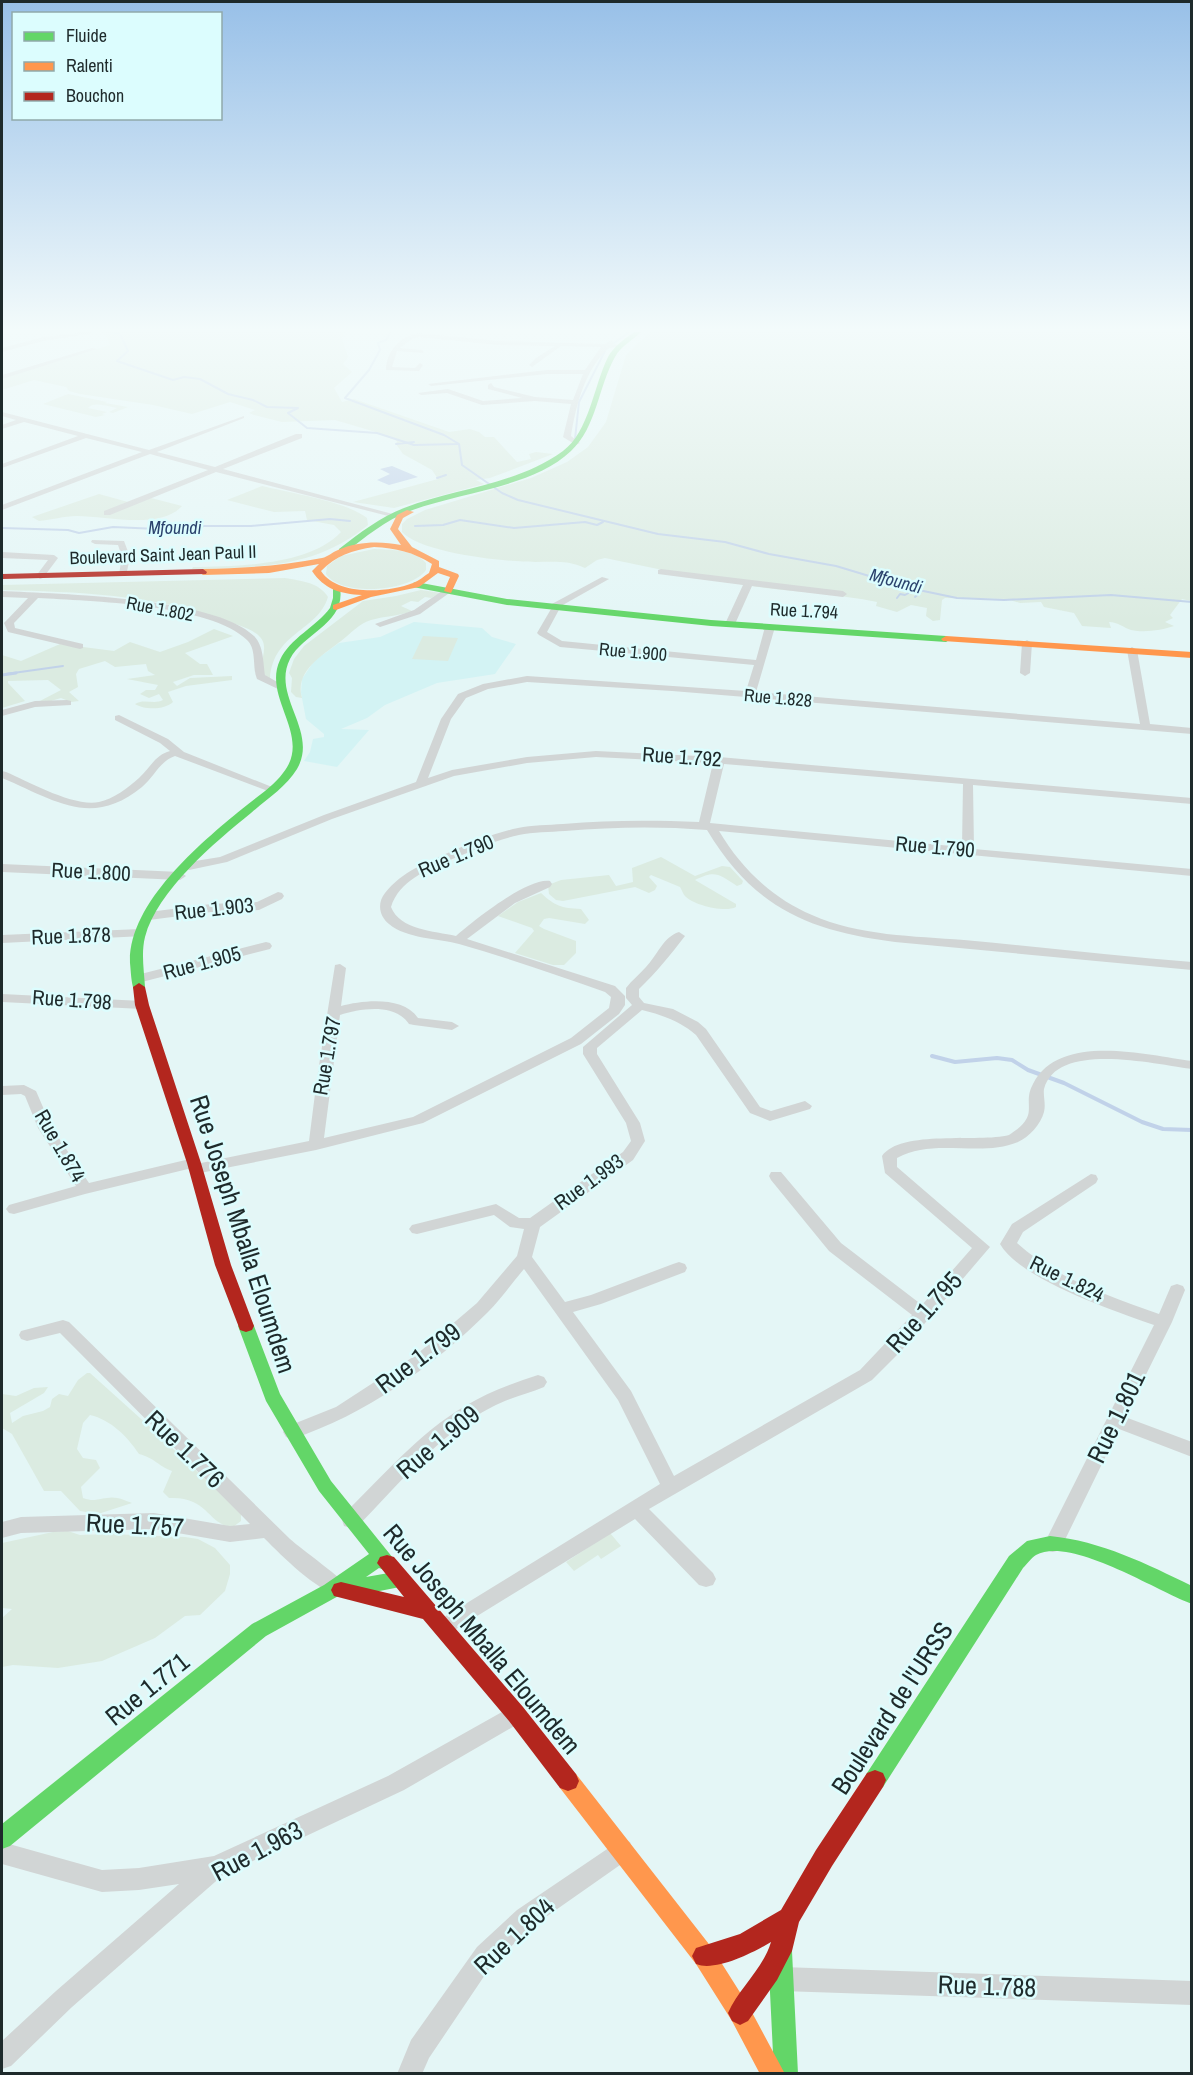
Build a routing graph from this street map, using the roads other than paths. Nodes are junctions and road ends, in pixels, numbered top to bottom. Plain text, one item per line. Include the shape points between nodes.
1 (57, 429) edge
2 (212, 429) edge
3 (569, 429) edge
4 (582, 429) edge
5 (590, 429) edge
6 (85, 436) junction
7 (299, 436) dead end
8 (576, 443) junction
9 (150, 453) junction
10 (2, 466) edge
11 (215, 470) junction
12 (2, 508) edge
13 (364, 509) junction
14 (107, 513) dead end
15 (396, 520) junction
16 (377, 523) junction
17 (95, 542) dead end
18 (408, 548) junction
19 (342, 551) junction
20 (2, 555) edge
21 (324, 560) junction
22 (436, 569) junction
23 (661, 572) dead end
24 (123, 574) junction
25 (40, 576) junction
26 (2, 577) edge
27 (605, 579) dead end
28 (321, 580) junction
29 (749, 582) junction
30 (2, 583) edge
31 (416, 585) junction
32 (336, 588) junction
33 (448, 591) junction
34 (383, 592) junction
35 (2, 594) edge
36 (843, 594) dead end
37 (36, 595) junction
38 (336, 607) junction
39 (555, 607) junction
40 (380, 624) dead end
41 (730, 624) junction
42 (770, 627) junction
43 (1027, 643) junction
44 (80, 646) dead end
45 (1132, 650) junction
46 (1191, 655) edge
47 (758, 663) junction
48 (1025, 673) dead end
49 (281, 687) junction
50 (750, 695) junction
51 (67, 703) dead end
52 (2, 713) edge
53 (119, 718) dead end
54 (1146, 728) junction
55 (1191, 731) edge
56 (179, 753) junction
57 (719, 759) junction
58 (2, 774) edge
59 (968, 781) junction
60 (421, 782) junction
61 (272, 789) junction
62 (1191, 801) edge
63 (708, 826) junction
64 (968, 850) junction
65 (2, 868) edge
66 (185, 871) junction
67 (1191, 873) edge
68 (546, 884) dead end
69 (278, 896) dead end
70 (149, 916) junction
71 (140, 933) junction
72 (679, 936) dead end
73 (2, 939) edge
74 (458, 940) junction
75 (266, 946) dead end
76 (1191, 966) edge
77 (340, 968) dead end
78 (138, 979) junction
79 (2, 998) edge
80 (142, 1005) junction
81 (640, 1006) junction
82 (335, 1012) junction
83 (452, 1026) dead end
84 (583, 1044) junction
85 (1191, 1065) edge
86 (2, 1091) edge
87 (805, 1106) dead end
88 (316, 1145) junction
89 (194, 1166) junction
90 (776, 1176) dead end
91 (1091, 1179) dead end
92 (85, 1189) junction
93 (14, 1209) dead end
94 (533, 1224) junction
95 (417, 1230) dead end
96 (1008, 1244) junction
97 (982, 1247) junction
98 (524, 1258) junction
99 (679, 1268) dead end
100 (1177, 1290) dead end
101 (561, 1309) junction
102 (922, 1314) junction
103 (1164, 1322) junction
104 (27, 1335) dead end
105 (538, 1382) dead end
106 (1115, 1420) junction
107 (292, 1432) junction
108 (1191, 1450) edge
109 (670, 1487) junction
110 (636, 1508) junction
111 (351, 1520) junction
112 (2, 1530) edge
113 (268, 1530) junction
114 (1053, 1544) junction
115 (381, 1556) junction
116 (706, 1579) dead end
117 (400, 1580) junction
118 (336, 1589) junction
119 (1191, 1596) edge
120 (428, 1612) junction
121 (443, 1628) junction
122 (516, 1714) junction
123 (2, 1838) edge
124 (622, 1850) junction
125 (2, 1853) edge
126 (215, 1867) junction
127 (789, 1918) junction
128 (780, 1951) junction
129 (704, 1956) junction
130 (782, 1979) junction
131 (1191, 1993) edge
132 (740, 2013) junction
133 (2, 2057) edge
134 (409, 2073) edge
135 (773, 2073) edge
136 (786, 2073) edge

1 - 6 street
2 - 9 street
3 - 8 street via 567,437
4 - 8 street
5 - 15 street via 579,447 550,466 426,506
6 - 9 street
6 - 10 street
7 - 11 street
8 - 15 street via 544,465 426,502
9 - 11 street
9 - 12 street
11 - 13 street
11 - 14 street
13 - 15 street
13 - 16 street
15 - 16 street
15 - 18 street
16 - 19 street
17 - 24 street via 122,543 126,557
18 - 19 street via 368,546
18 - 22 street via 432,559
19 - 21 street, Boulevard Saint Jean Paul II
20 - 25 street via 54,558
21 - 24 street, Boulevard Saint Jean Paul II via 269,570
21 - 28 street via 316,571
22 - 31 street
22 - 33 street via 455,576
23 - 29 street
24 - 25 street, Boulevard Saint Jean Paul II
25 - 26 street, Boulevard Saint Jean Paul II
27 - 39 street
28 - 30 street, Boulevard Saint Jean Paul II via 268,576
28 - 32 street
29 - 36 street
29 - 41 street
31 - 33 street, Rue 1.794
31 - 34 street
32 - 34 street
32 - 38 street via 340,598
33 - 39 street, Rue 1.794
33 - 40 street via 417,612
34 - 38 street
35 - 37 street, Rue 1.802
37 - 44 street via 9,622 11,630
37 - 49 street, Rue 1.802 via 149,605 214,620 252,639 257,648 260,677
38 - 49 street, Rue Joseph Mballa Eloumdem via 285,658
39 - 41 street, Rue 1.794
39 - 47 street, Rue 1.900 via 542,633 560,644
41 - 42 street, Rue 1.794
42 - 43 street, Rue 1.794
42 - 47 street
43 - 45 street, Rue 1.794
43 - 48 street
45 - 46 street, Rue 1.794
45 - 54 street
47 - 50 street
49 - 61 street, Rue Joseph Mballa Eloumdem via 300,749 296,762
50 - 54 street, Rue 1.828
50 - 60 street, Rue 1.828 via 549,679 486,686 462,696 446,719
51 - 52 street via 35,704
53 - 56 street
54 - 55 street, Rue 1.828
56 - 58 street via 158,760 143,781 102,806 51,795
56 - 61 street
57 - 59 street, Rue 1.792
57 - 60 street, Rue 1.792 via 630,754 566,756 484,765
57 - 63 street
59 - 62 street, Rue 1.792
59 - 64 street
60 - 66 street, Rue 1.792 via 223,860
61 - 66 street, Rue Joseph Mballa Eloumdem via 218,835
63 - 64 street, Rue 1.790
63 - 74 street, Rue 1.790 via 606,824 520,831 419,869 388,897 385,907 395,923
63 - 76 street via 736,866 761,889 825,924 939,942
64 - 67 street, Rue 1.790
65 - 66 street, Rue 1.800
66 - 70 street, Rue Joseph Mballa Eloumdem
68 - 74 street via 520,894
69 - 70 street, Rue 1.903 via 259,906
70 - 71 street, Rue Joseph Mballa Eloumdem
71 - 73 street, Rue 1.878
71 - 78 street, Rue Joseph Mballa Eloumdem
72 - 81 street via 632,988 633,998
74 - 84 street, Rue 1.790 via 616,993 618,1005
75 - 78 street, Rue 1.905
77 - 82 street, Rue 1.797
78 - 80 street, Rue Joseph Mballa Eloumdem
79 - 80 street, Rue 1.798
80 - 89 street, Rue Joseph Mballa Eloumdem
81 - 84 street
81 - 87 street via 668,1012 693,1024 755,1110 770,1116
82 - 83 street via 350,1006 385,1005 410,1014 414,1021
82 - 88 street, Rue 1.797 via 319,1099
84 - 88 street, Rue 1.790 via 418,1120
84 - 94 street, Rue 1.993 via 633,1123 638,1141 628,1156
85 - 97 street via 1127,1057 1063,1059 1050,1068 1036,1090 1037,1112 1026,1129 1014,1138 925,1144 889,1156 890,1169
86 - 92 street, Rue 1.874 via 24,1089 31,1094 45,1128
88 - 89 street, Rue 1.790
89 - 92 street, Rue 1.874
89 - 107 street, Rue Joseph Mballa Eloumdem via 239,1314 272,1396
90 - 102 street via 835,1247
91 - 96 street, Rue 1.824 via 1017,1228
92 - 93 street
94 - 95 street via 515,1223 496,1209
94 - 98 street, Rue 1.993
96 - 97 street
96 - 103 street, Rue 1.824 via 1035,1267
97 - 102 street, Rue 1.795
98 - 101 street
98 - 107 street, Rue 1.799 via 483,1307 422,1360 342,1412
99 - 101 street
100 - 103 street, Rue 1.801
101 - 109 street via 625,1396
102 - 109 street, Rue 1.795 via 866,1374
103 - 106 street, Rue 1.801
104 - 113 street, Rue 1.776 via 63,1326
105 - 111 street, Rue 1.909 via 486,1402 465,1415
106 - 108 street
106 - 114 street, Rue 1.801
107 - 111 street, Rue Joseph Mballa Eloumdem
109 - 110 street, Rue 1.795
110 - 116 street
110 - 121 street, Rue 1.795
111 - 115 street, Rue Joseph Mballa Eloumdem
112 - 113 street, Rue 1.757 via 78,1522 154,1521 230,1534
113 - 118 street, Rue 1.776
114 - 119 street via 1076,1546
114 - 127 street, Boulevard de l'URSS via 1028,1550 1016,1562
115 - 117 street, Rue Joseph Mballa Eloumdem
115 - 118 street, Rue 1.771
117 - 118 street, Rue 1.771
117 - 120 street, Rue Joseph Mballa Eloumdem
118 - 120 street
118 - 123 street, Rue 1.771 via 259,1630
120 - 121 street, Rue Joseph Mballa Eloumdem
121 - 122 street, Rue Joseph Mballa Eloumdem
122 - 124 street, Rue Joseph Mballa Eloumdem
122 - 126 street, Rue 1.963 via 396,1783
124 - 129 street, Rue Joseph Mballa Eloumdem
124 - 134 street, Rue 1.804 via 525,1918 485,1954 420,2049
125 - 126 street via 102,1881
126 - 133 street, Rue 1.963
127 - 128 street
127 - 129 street via 747,1946
128 - 130 street
128 - 132 street via 758,1991
129 - 132 street, Rue Joseph Mballa Eloumdem
130 - 131 street, Rue 1.788
130 - 136 street
132 - 135 street, Rue Joseph Mballa Eloumdem

